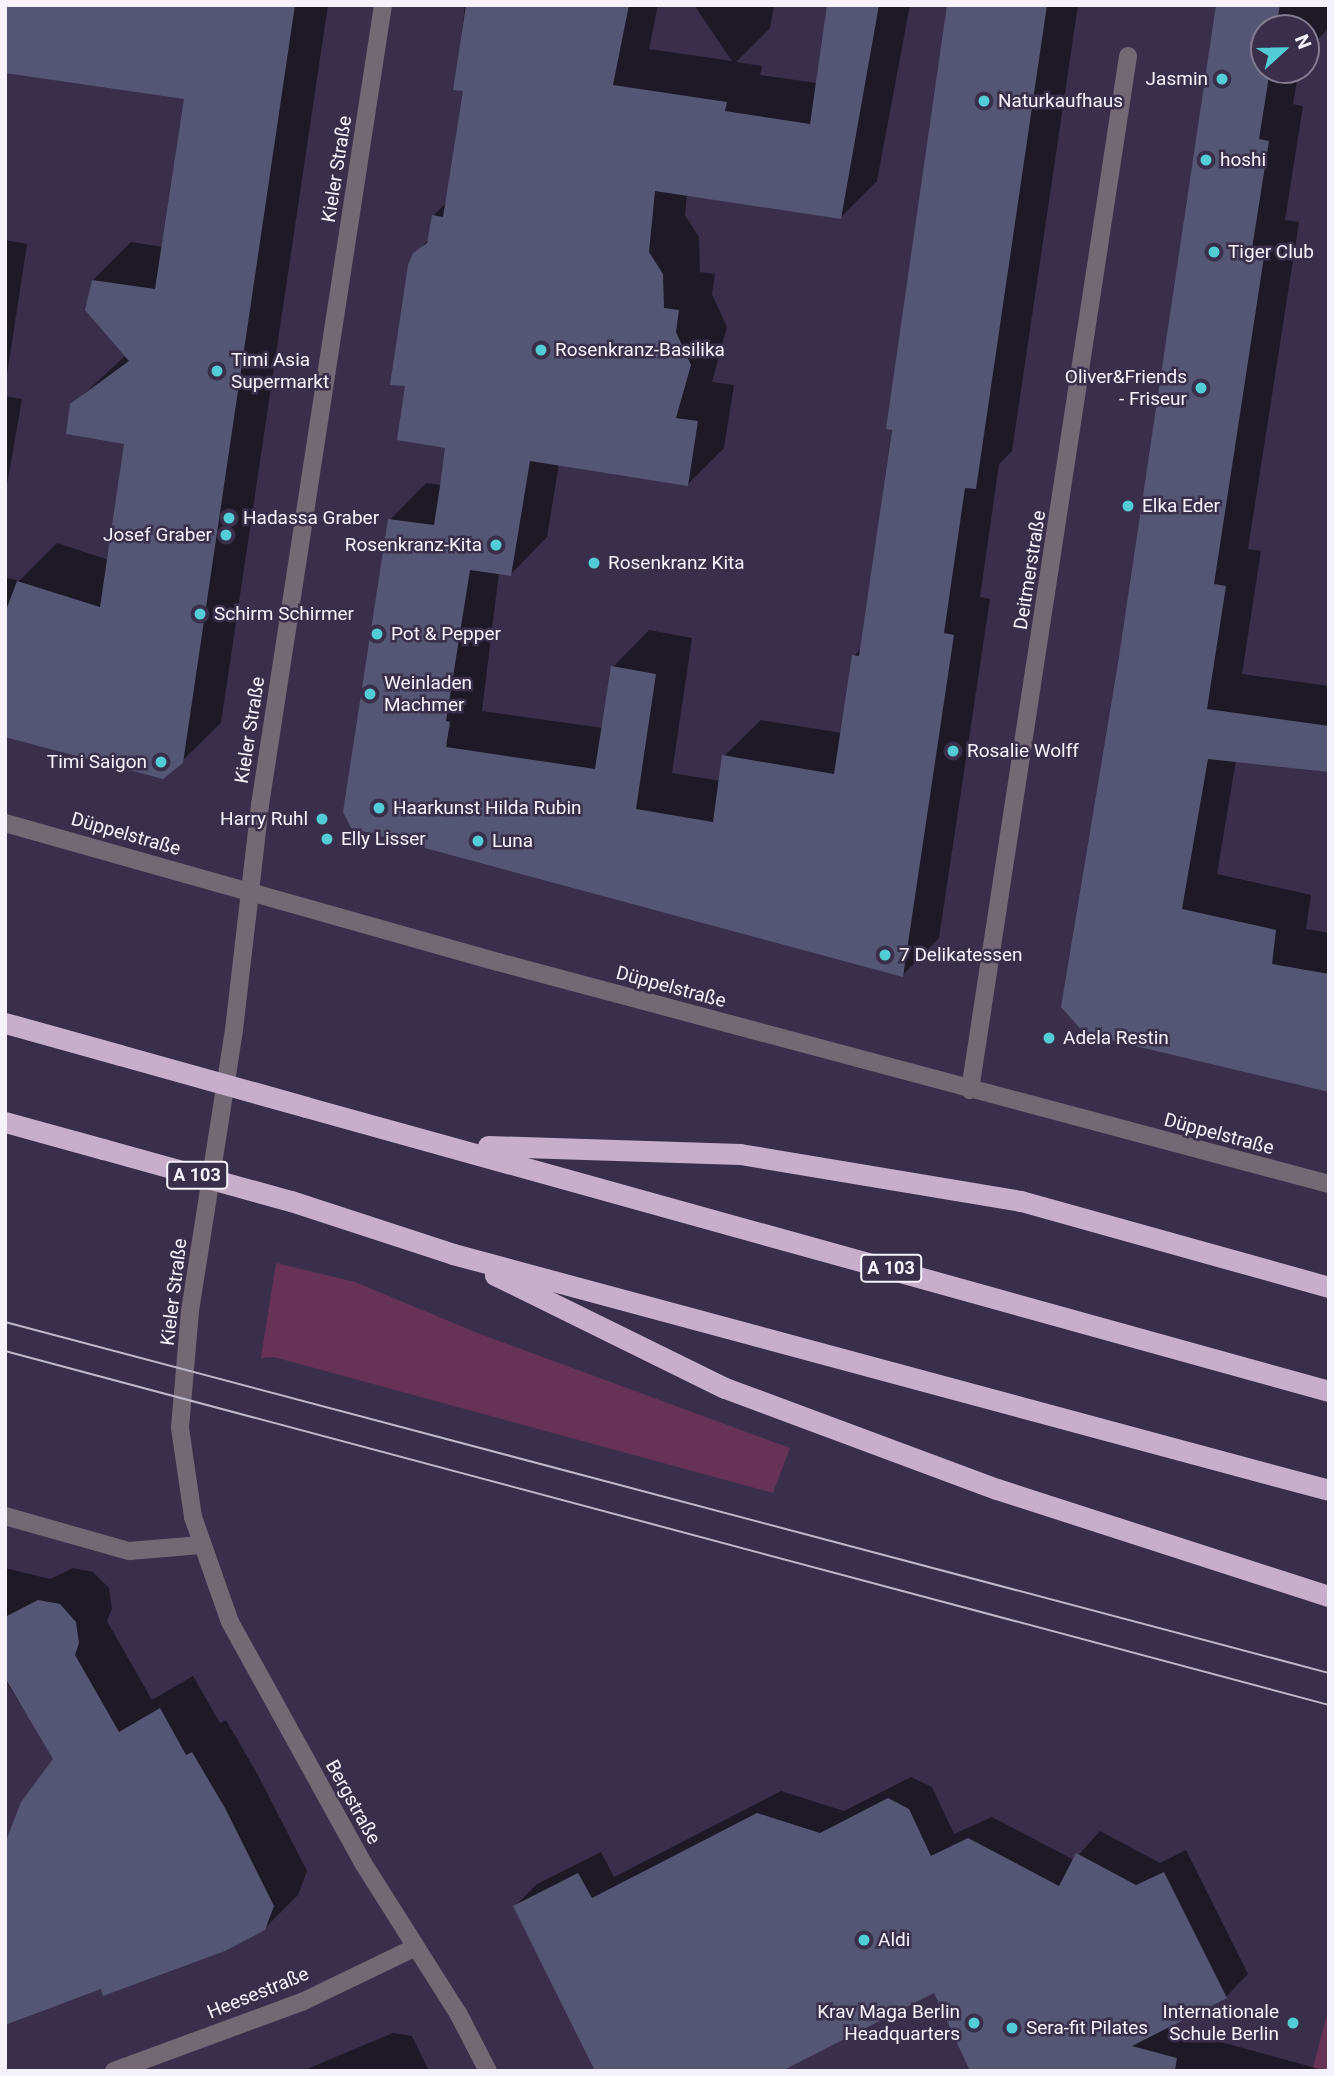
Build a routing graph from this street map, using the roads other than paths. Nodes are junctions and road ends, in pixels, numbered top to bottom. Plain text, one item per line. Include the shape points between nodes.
1 (383, 5) edge
2 (1128, 56) dead end
3 (5, 823) edge
4 (250, 892) junction
5 (5, 1023) edge
6 (970, 1090) junction
7 (5, 1122) edge
8 (454, 1145) junction
9 (1329, 1185) edge
10 (453, 1254) junction
11 (1329, 1287) edge
12 (1329, 1391) edge
13 (1329, 1490) edge
14 (5, 1517) edge
15 (201, 1545) junction
16 (1329, 1596) edge
17 (416, 1947) junction
18 (114, 2071) edge
19 (488, 2071) edge

1 - 4 street, Kieler Straße
2 - 6 street, Deitmerstraße
3 - 4 street, Düppelstraße
4 - 6 street, Düppelstraße
4 - 15 street, Kieler Straße via 190,1311 180,1428
5 - 8 highway, A 103, bridge
6 - 9 street, Düppelstraße
7 - 10 highway, A 103, bridge via 291,1201
8 - 11 highway via 740,1154 1021,1201
8 - 12 highway, A 103
10 - 13 highway, A 103
10 - 16 highway via 725,1388 997,1489
14 - 15 street via 129,1551
15 - 17 street, Bergstraße via 230,1622 363,1863
17 - 18 street, Heesestraße via 304,2001
17 - 19 street, Bergstraße

